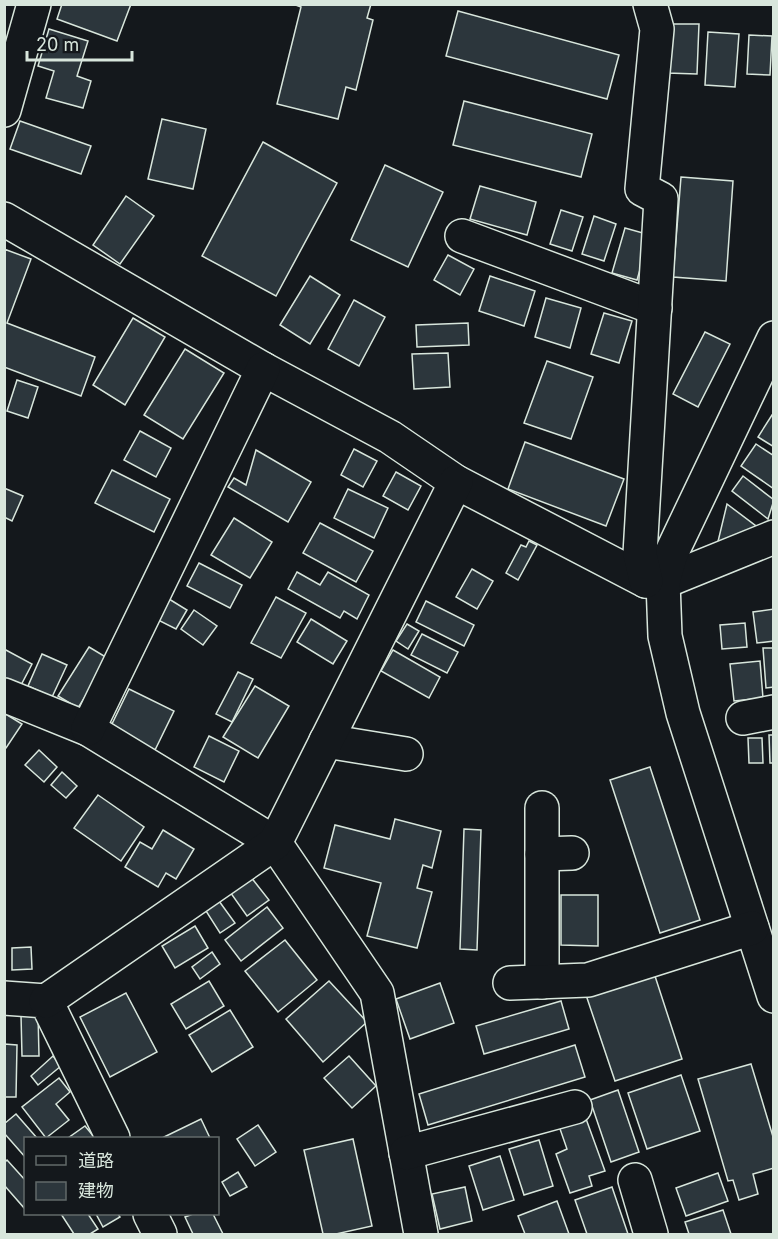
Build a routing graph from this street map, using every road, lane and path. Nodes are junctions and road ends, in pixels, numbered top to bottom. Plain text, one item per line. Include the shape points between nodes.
1 (34, 4) edge
2 (650, 4) edge
3 (4, 110) edge
4 (4, 219) edge
5 (462, 236) dead end
6 (655, 308) junction
7 (774, 338) edge
8 (263, 369) junction
9 (456, 482) junction
10 (774, 537) edge
11 (655, 582) junction
12 (4, 695) edge
13 (88, 729) junction
14 (326, 741) junction
15 (406, 754) dead end
16 (542, 808) dead end
17 (275, 843) junction
18 (752, 928) junction
19 (542, 982) junction
20 (510, 983) dead end
21 (774, 996) edge
22 (4, 998) edge
23 (46, 1001) junction
24 (575, 1107) dead end
25 (113, 1137) edge
26 (406, 1153) junction
27 (635, 1180) dead end
28 (150, 1215) edge
29 (160, 1234) edge
30 (421, 1234) edge
31 (651, 1234) edge

1 - 3 street
2 - 6 street via 657,29 642,189 661,199
4 - 8 street
5 - 6 street
6 - 11 street via 640,554
7 - 11 street
8 - 9 street via 390,437
8 - 13 street
9 - 11 street
9 - 14 street
10 - 11 street
11 - 18 street via 683,713
12 - 13 street
13 - 17 street
14 - 15 street
14 - 17 street
16 - 19 street via 557,853
17 - 23 street
17 - 26 street via 377,993
18 - 19 street via 588,980
18 - 21 street
19 - 20 street
22 - 23 street
23 - 25 street
24 - 26 street
26 - 30 street
27 - 31 street
28 - 29 street

